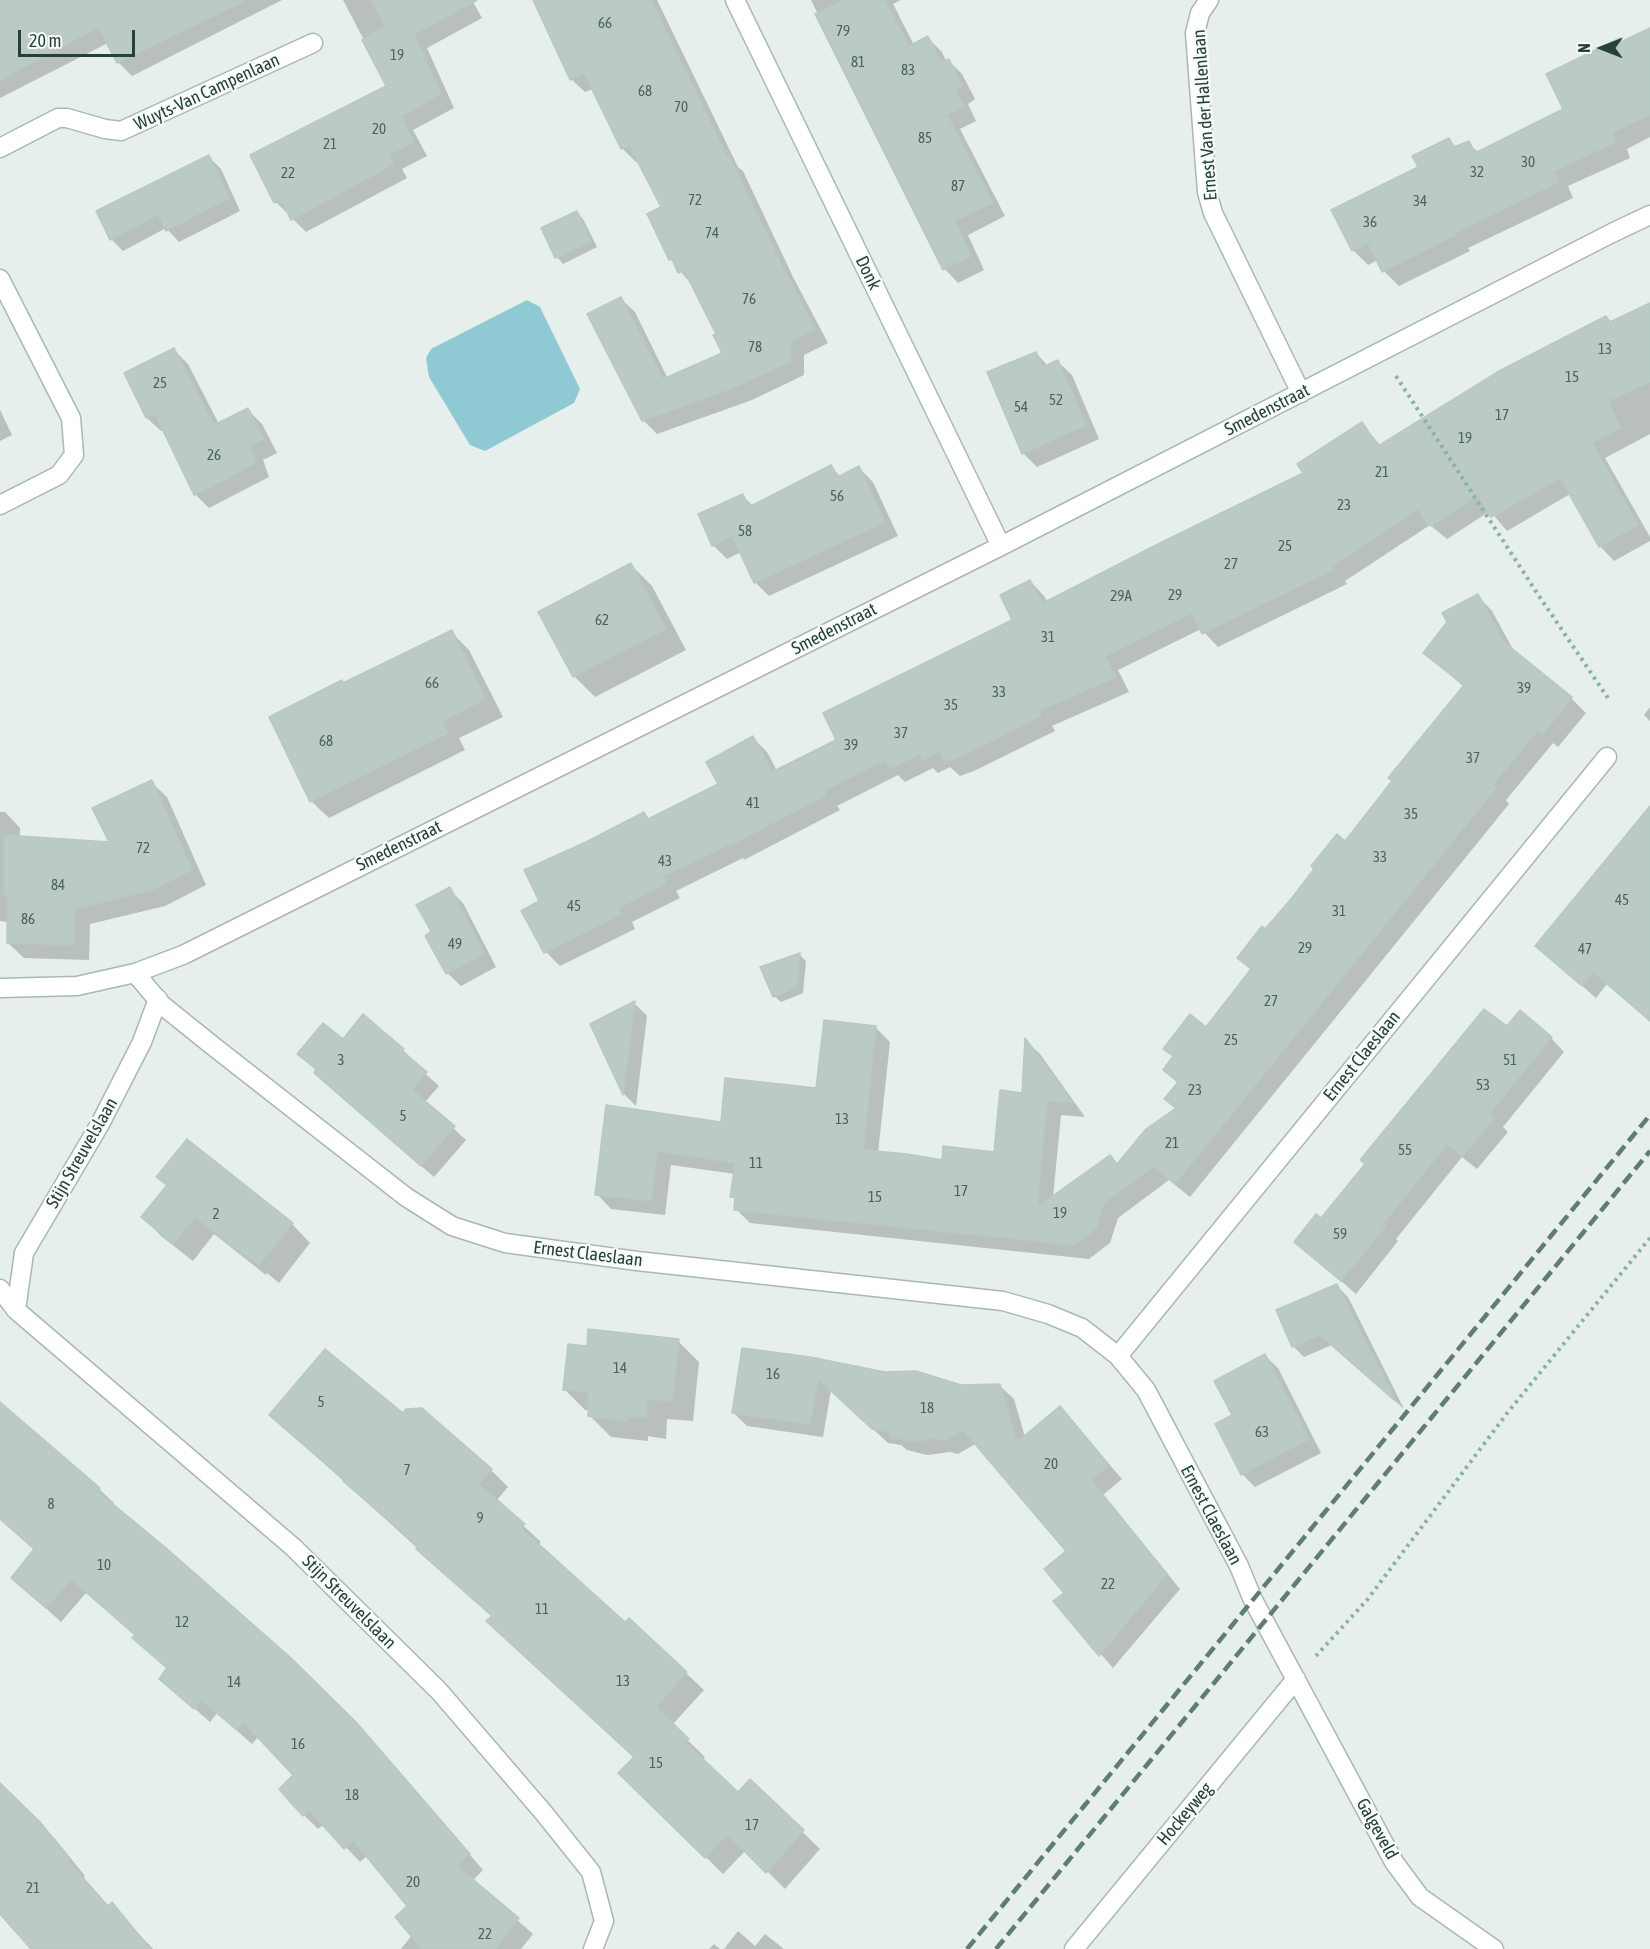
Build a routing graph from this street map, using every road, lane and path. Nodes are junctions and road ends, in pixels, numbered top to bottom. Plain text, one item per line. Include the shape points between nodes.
1 (735, 0) edge
2 (1209, 0) edge
3 (313, 43) dead end
4 (0, 148) edge
5 (1650, 215) edge
6 (0, 279) edge
7 (1381, 352) junction
8 (1301, 393) junction
9 (0, 505) edge
10 (1001, 546) junction
11 (1610, 701) dead end
12 (1607, 757) dead end
13 (135, 973) junction
14 (0, 988) edge
15 (158, 999) junction
16 (1650, 1238) edge
17 (0, 1289) edge
18 (16, 1310) junction
19 (1119, 1356) junction
20 (1296, 1679) junction
21 (593, 1949) edge
22 (1074, 1949) edge
23 (1494, 1949) edge

1 - 10 street, Donk
2 - 8 street, Ernest Van der Hallenlaan via 1200,13 1195,33 1207,192 1213,213
3 - 4 street, Wuyts-Van Campenlaan via 121,131 58,118
5 - 7 street, Smedenstraat
6 - 9 street via 71,418 74,455 59,475
7 - 8 street, Smedenstraat
7 - 11 path
8 - 10 street, Smedenstraat
10 - 13 street, Smedenstraat via 183,955
12 - 19 street, Ernest Claeslaan
13 - 14 street, Smedenstraat via 77,986
13 - 15 street, Ernest Claeslaan
15 - 18 street, Stijn Streuvelslaan via 142,1042 100,1124 24,1253
15 - 19 street, Ernest Claeslaan via 406,1197 452,1226 516,1245 1003,1301 1082,1328
16 - 20 path via 1508,1412 1367,1600
17 - 18 street, Stijn Streuvelslaan
18 - 21 street, Stijn Streuvelslaan via 293,1547 439,1691 591,1872 604,1921
19 - 20 street, Ernest Claeslaan via 1146,1390
20 - 22 street, Hockeyweg
20 - 23 street, Galgeveld via 1394,1862 1420,1897

